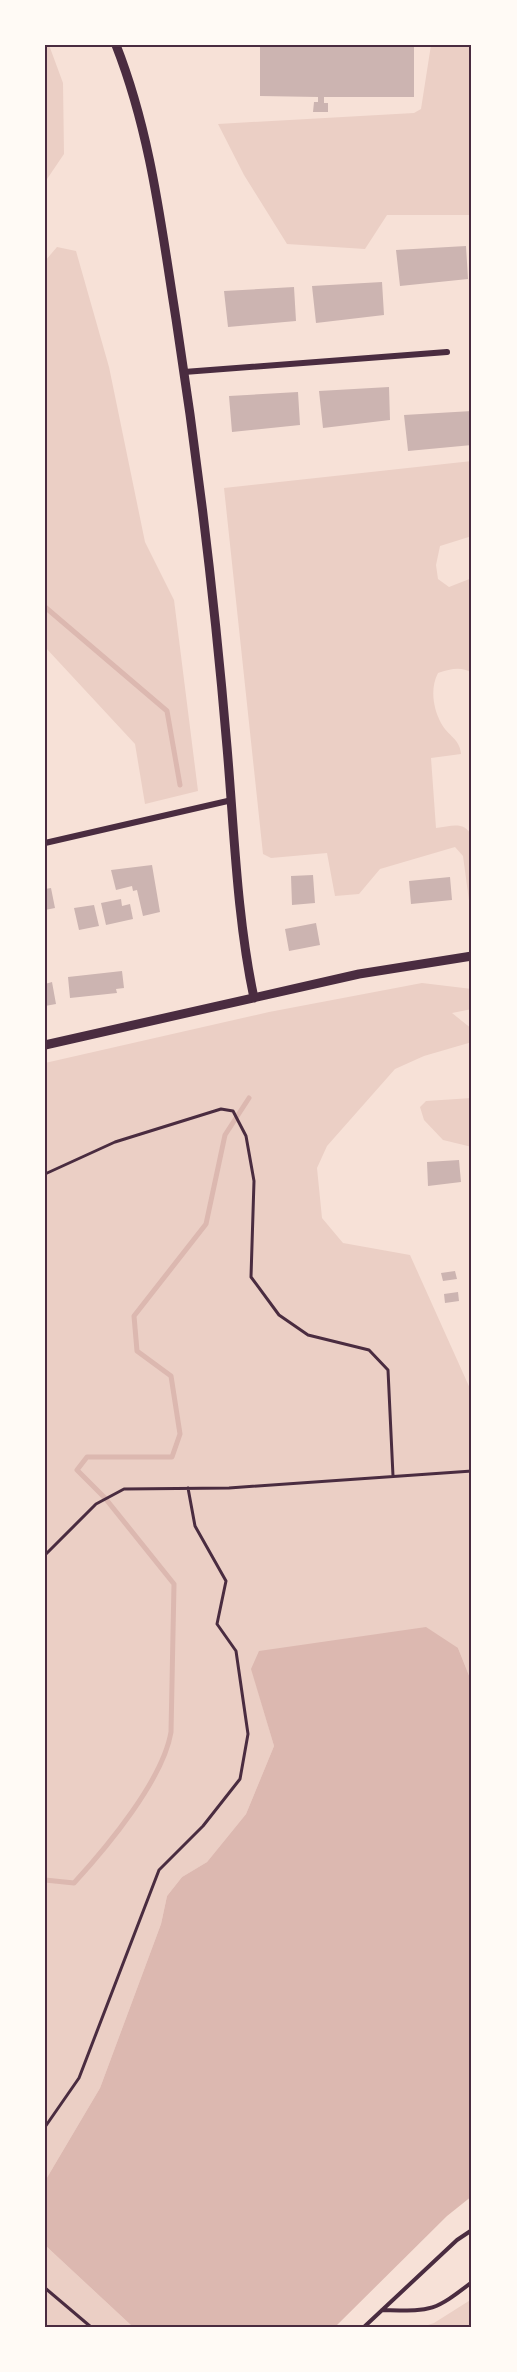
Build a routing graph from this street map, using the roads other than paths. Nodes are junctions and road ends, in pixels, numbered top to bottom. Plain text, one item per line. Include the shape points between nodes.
1 (116, 45) edge
2 (447, 352) dead end
3 (184, 372) junction
4 (232, 800) junction
5 (45, 843) edge
6 (472, 956) edge
7 (254, 998) junction
8 (45, 1045) edge
9 (472, 2230) edge
10 (472, 2282) edge
11 (381, 2310) junction
12 (364, 2327) edge

1 - 3 street via 140,111 149,150
2 - 3 street
3 - 4 street via 210,565
4 - 5 street
4 - 7 street
6 - 7 street via 402,965
7 - 8 street
9 - 11 lane
10 - 11 lane via 428,2311
11 - 12 lane

